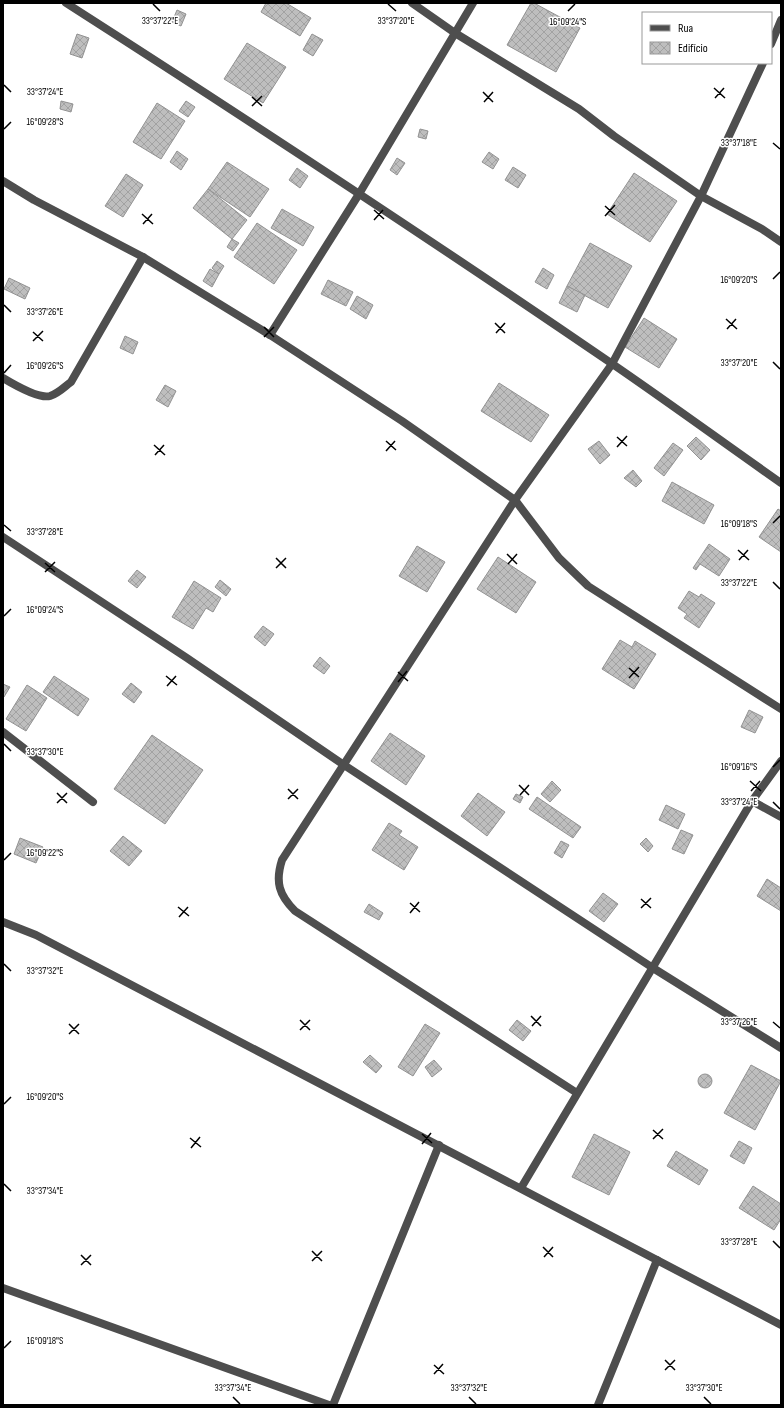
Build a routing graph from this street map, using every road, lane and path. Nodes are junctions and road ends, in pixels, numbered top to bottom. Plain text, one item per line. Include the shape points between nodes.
1 (66, 3) edge
2 (412, 3) edge
3 (473, 3) edge
4 (781, 20) edge
5 (455, 33) junction
6 (772, 42) edge
7 (763, 64) edge
8 (3, 181) edge
9 (359, 194) junction
10 (701, 196) junction
11 (781, 242) edge
12 (143, 257) junction
13 (270, 335) junction
14 (612, 364) junction
15 (3, 378) edge
16 (781, 483) edge
17 (515, 500) junction
18 (3, 537) edge
19 (781, 709) edge
20 (3, 732) edge
21 (781, 761) edge
22 (344, 764) junction
23 (752, 801) junction
24 (93, 802) dead end
25 (781, 817) edge
26 (3, 922) edge
27 (653, 968) junction
28 (781, 1048) edge
29 (577, 1093) junction
30 (439, 1145) junction
31 (521, 1188) junction
32 (657, 1260) junction
33 (3, 1288) edge
34 (781, 1326) edge
35 (329, 1405) edge
36 (333, 1405) edge
37 (598, 1405) edge

1 - 9 street
2 - 5 street
3 - 5 street
4 - 6 street
5 - 9 street
5 - 10 street via 579,109
7 - 10 street
8 - 12 street
9 - 13 street
9 - 14 street
10 - 11 street
10 - 14 street
12 - 13 street
12 - 15 street via 71,382 48,397 30,392
13 - 17 street via 402,421
14 - 16 street
14 - 17 street
17 - 19 street via 559,558 588,586
17 - 22 street
18 - 22 street
20 - 24 street
21 - 23 street
22 - 27 street
22 - 29 street via 282,860 278,882 287,903 295,911
23 - 25 street
23 - 27 street
26 - 30 street via 36,935
27 - 28 street
27 - 29 street
29 - 31 street
30 - 31 street
30 - 36 street
31 - 32 street
32 - 34 street
32 - 37 street
33 - 35 street

